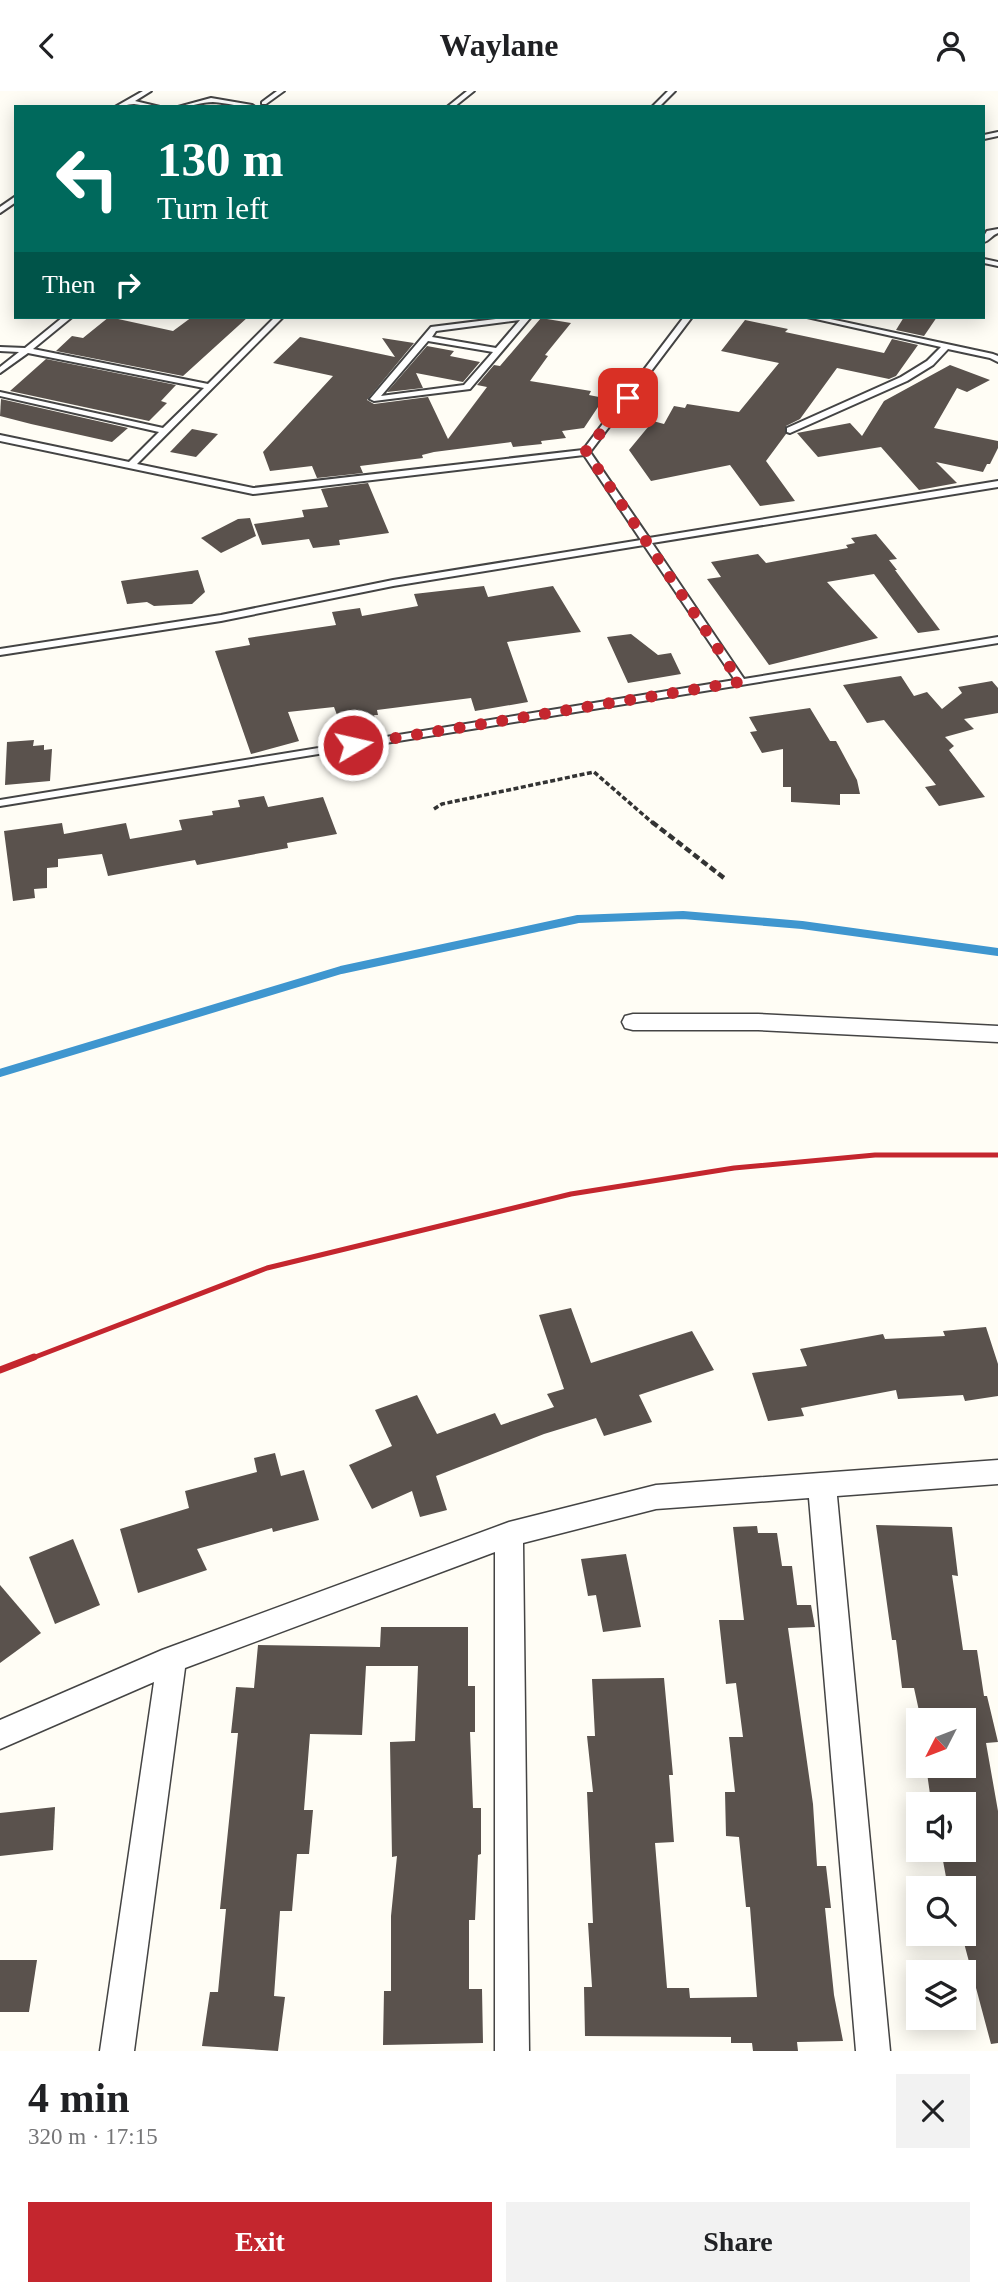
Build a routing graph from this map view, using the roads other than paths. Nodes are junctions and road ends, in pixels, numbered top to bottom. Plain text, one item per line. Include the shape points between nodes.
1 (125, 91) edge
2 (149, 91) edge
3 (281, 91) edge
4 (471, 91) edge
5 (672, 91) edge
6 (139, 95) junction
7 (128, 101) junction
8 (264, 103) dead end
9 (121, 105) edge
10 (147, 105) edge
11 (190, 105) edge
12 (240, 105) edge
13 (453, 105) edge
14 (657, 105) edge
15 (14, 200) edge
16 (0, 211) edge
17 (66, 319) edge
18 (277, 319) edge
19 (512, 319) edge
20 (525, 319) edge
21 (686, 319) edge
22 (820, 319) edge
23 (426, 338) junction
24 (946, 346) junction
25 (0, 349) edge
26 (496, 350) junction
27 (26, 351) junction
28 (998, 360) edge
29 (0, 371) edge
30 (208, 386) junction
31 (0, 394) edge
32 (790, 430) dead end
33 (164, 431) junction
34 (0, 438) edge
35 (586, 451) junction
36 (132, 464) junction
37 (998, 484) edge
38 (645, 541) junction
39 (998, 640) edge
40 (0, 652) edge
41 (740, 682) junction
42 (0, 803) edge
43 (633, 1023) dead end
44 (998, 1034) edge
45 (998, 1472) edge
46 (822, 1485) junction
47 (509, 1534) junction
48 (172, 1660) junction
49 (0, 1735) edge
50 (117, 2051) edge
51 (512, 2051) edge
52 (873, 2051) edge

1 - 6 lane
2 - 6 lane
3 - 8 lane
4 - 13 lane
5 - 14 lane
6 - 7 lane
7 - 9 lane
7 - 10 lane
11 - 12 lane via 211,100
15 - 16 lane
17 - 27 lane
18 - 30 lane
19 - 23 lane via 435,329
20 - 26 lane
21 - 35 lane
22 - 24 lane
23 - 26 lane
23 - 26 lane via 374,399 467,387
24 - 28 lane
24 - 32 lane via 904,379
25 - 27 lane
27 - 29 lane
27 - 30 lane
30 - 33 lane
31 - 33 lane
33 - 36 lane
34 - 36 lane
35 - 36 lane via 253,491
35 - 38 lane
37 - 38 lane
38 - 40 lane via 393,583 221,618
38 - 41 lane
39 - 41 lane
41 - 42 lane
43 - 44 street via 758,1022
45 - 46 street
46 - 47 street via 656,1497
46 - 52 street
47 - 48 street
47 - 51 street
48 - 49 street
48 - 50 street

